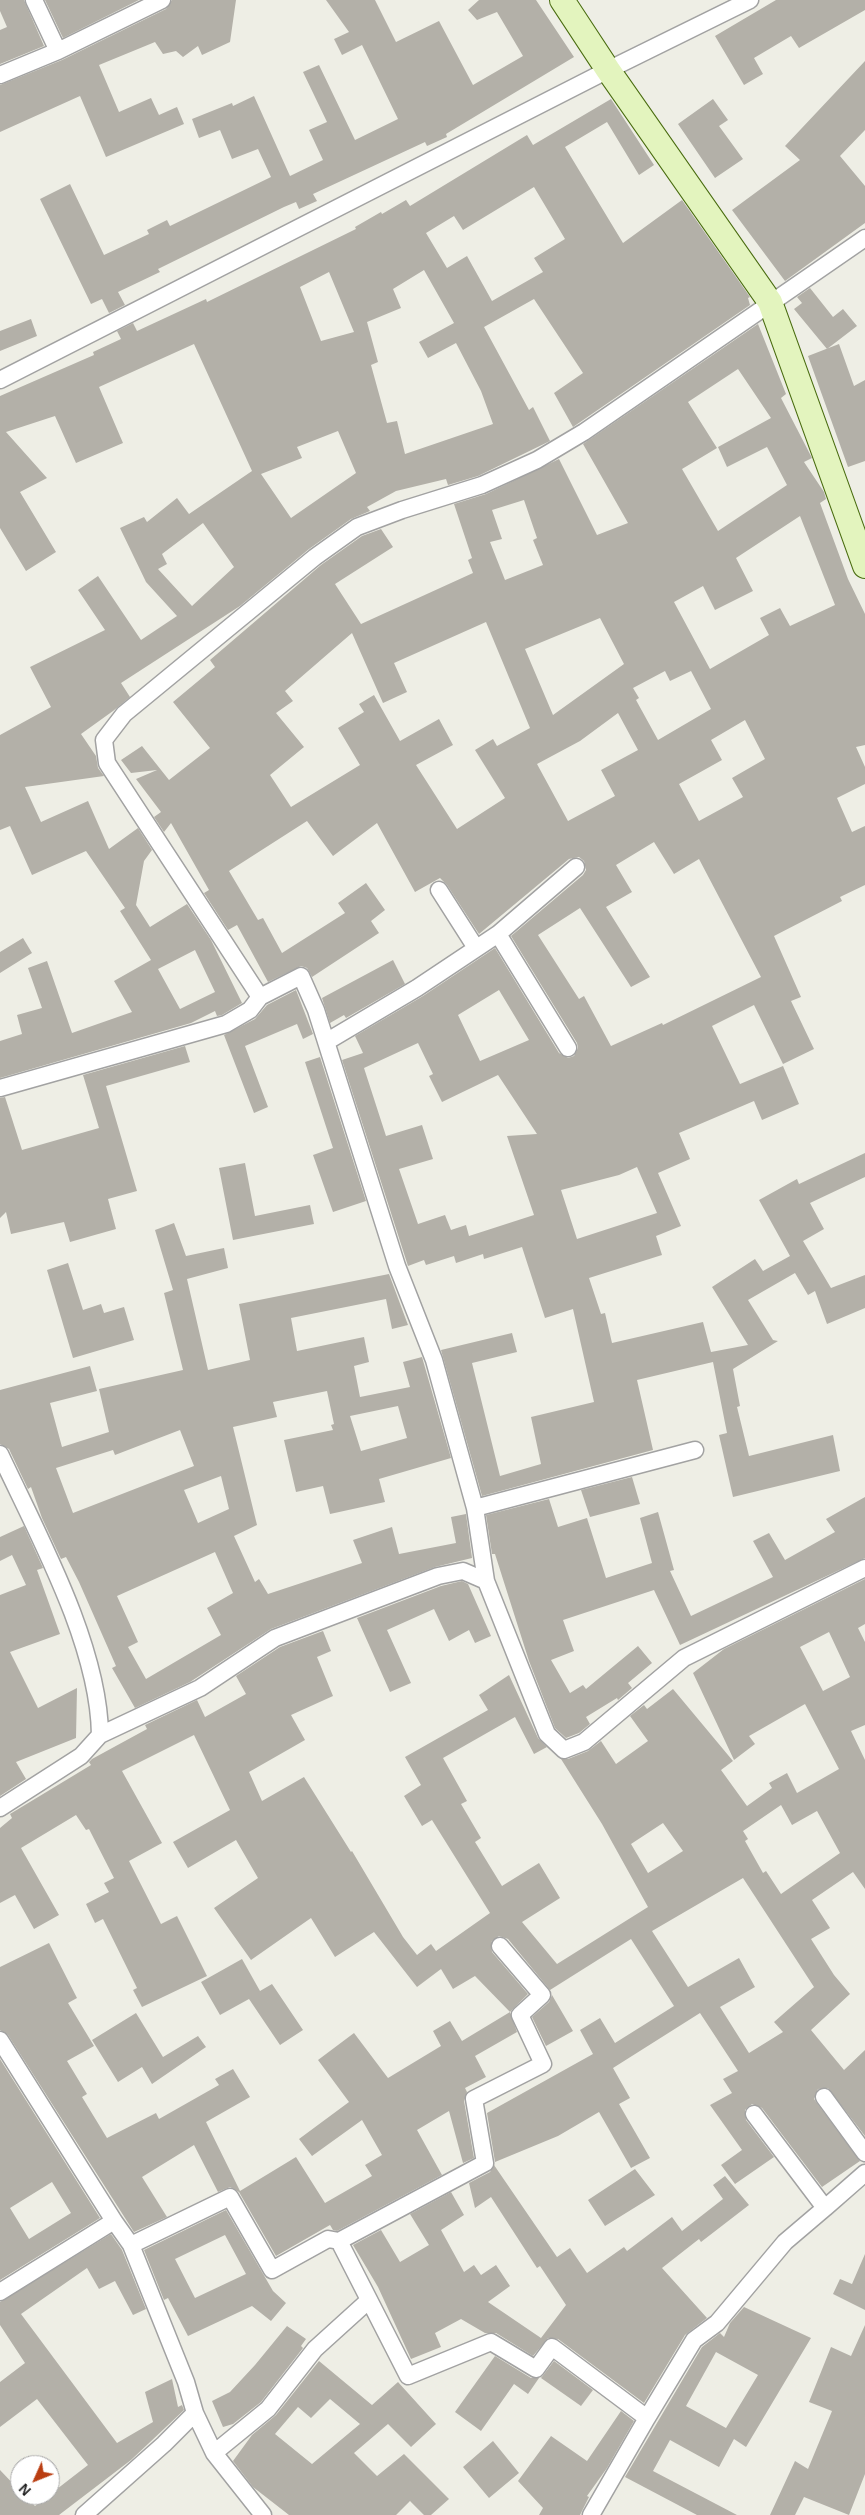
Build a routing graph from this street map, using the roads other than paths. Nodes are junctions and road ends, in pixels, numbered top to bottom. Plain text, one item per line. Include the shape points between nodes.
1 (34, 0) edge
2 (162, 0) edge
3 (562, 0) edge
4 (750, 0) edge
5 (58, 51) junction
6 (608, 70) junction
7 (0, 75) edge
8 (865, 238) edge
9 (770, 302) junction
10 (0, 380) edge
11 (865, 566) edge
12 (576, 867) dead end
13 (439, 890) dead end
14 (498, 934) junction
15 (476, 948) junction
16 (260, 997) junction
17 (326, 1042) junction
18 (568, 1048) dead end
19 (0, 1088) edge
20 (694, 1450) dead end
21 (0, 1454) edge
22 (475, 1508) junction
23 (865, 1568) edge
24 (486, 1582) junction
25 (100, 1735) junction
26 (0, 1808) edge
27 (500, 1946) dead end
28 (0, 2040) edge
29 (824, 2097) dead end
30 (754, 2114) dead end
31 (865, 2153) edge
32 (865, 2173) edge
33 (825, 2208) junction
34 (114, 2221) junction
35 (340, 2241) junction
36 (131, 2245) junction
37 (0, 2292) edge
38 (368, 2301) junction
39 (195, 2413) junction
40 (647, 2418) junction
41 (214, 2453) junction
42 (84, 2515) edge
43 (264, 2515) edge
44 (591, 2515) edge

1 - 5 street
2 - 5 street
3 - 6 street
4 - 6 street
5 - 7 street
6 - 9 street
6 - 10 street
8 - 9 street
9 - 11 street
9 - 16 street via 584,432 537,460 482,485 357,527 315,557 124,714 104,740 106,763
12 - 14 street
13 - 15 street
14 - 15 street
14 - 18 street
15 - 17 street via 417,988
16 - 17 street via 302,976
16 - 19 street via 250,1010 226,1024
17 - 22 street via 397,1266 434,1360
20 - 22 street
21 - 25 street via 76,1621 100,1706
22 - 24 street
23 - 24 street via 684,1658 584,1742 564,1750 547,1734
24 - 25 street via 463,1571 438,1576 275,1638 200,1688
25 - 26 street via 81,1756
27 - 35 street via 542,1995 520,2015 542,2064 474,2099 485,2163
28 - 34 street
29 - 31 street
30 - 33 street
32 - 33 street
33 - 40 street via 784,2242 717,2323 694,2340
34 - 36 street
34 - 37 street
35 - 36 street via 328,2240 272,2270 230,2197
35 - 38 street
36 - 39 street via 186,2382
38 - 40 street via 408,2376 492,2342 536,2369 552,2347
38 - 41 street via 315,2349 268,2409
39 - 41 street
39 - 42 street
40 - 44 street
41 - 43 street

